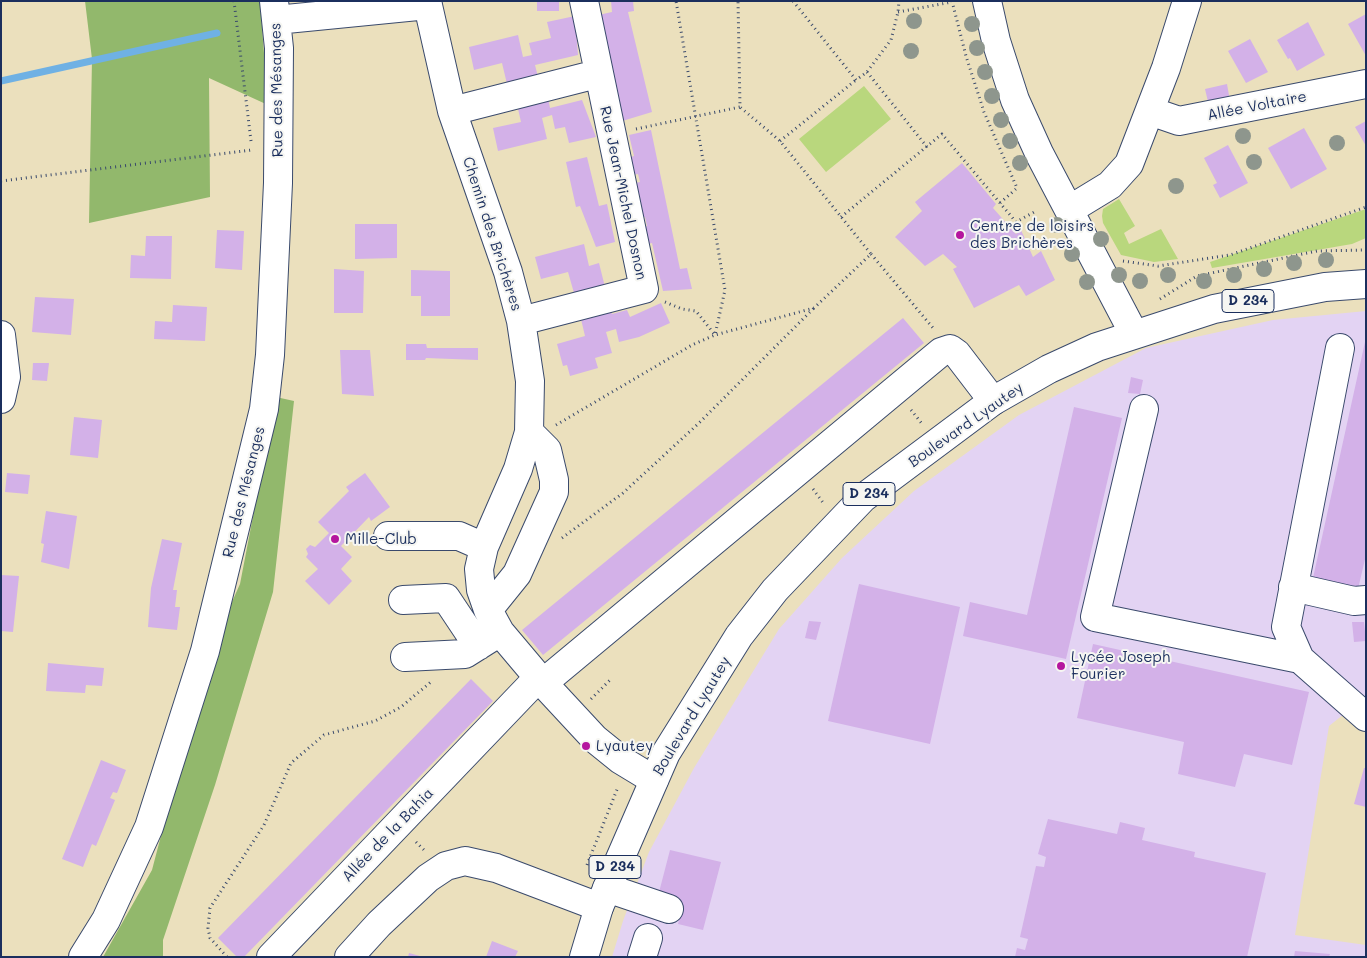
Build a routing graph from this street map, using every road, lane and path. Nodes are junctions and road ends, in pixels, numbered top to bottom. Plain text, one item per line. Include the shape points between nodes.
1 (234, 1) edge
2 (584, 1) edge
3 (676, 1) edge
4 (738, 1) edge
5 (793, 1) edge
6 (899, 1) edge
7 (987, 1) edge
8 (1187, 1) edge
9 (952, 2) edge
10 (427, 3) edge
11 (275, 11) edge
12 (898, 12) junction
13 (866, 72) junction
14 (597, 74) junction
15 (856, 80) junction
16 (1366, 84) edge
17 (740, 106) junction
18 (452, 111) junction
19 (1150, 111) junction
20 (696, 116) junction
21 (611, 134) junction
22 (780, 141) junction
23 (927, 147) junction
24 (1, 181) edge
25 (1000, 203) junction
26 (1366, 207) edge
27 (1070, 210) junction
28 (1036, 211) dead end
29 (841, 217) junction
30 (1366, 250) edge
31 (871, 254) junction
32 (1094, 257) junction
33 (1366, 284) edge
34 (644, 289) junction
35 (814, 308) junction
36 (521, 321) junction
37 (1130, 326) junction
38 (1, 335) edge
39 (715, 335) junction
40 (1340, 348) dead end
41 (946, 351) junction
42 (1, 398) edge
43 (993, 402) junction
44 (1144, 408) dead end
45 (529, 432) junction
46 (388, 536) dead end
47 (532, 544) junction
48 (484, 547) junction
49 (1293, 587) junction
50 (403, 600) dead end
51 (1366, 600) edge
52 (494, 621) junction
53 (478, 646) junction
54 (444, 656) junction
55 (405, 657) dead end
56 (1300, 659) junction
57 (540, 681) junction
58 (1365, 717) edge
59 (654, 780) junction
60 (399, 824) junction
61 (446, 866) junction
62 (603, 897) junction
63 (669, 909) dead end
64 (83, 957) edge
65 (227, 957) edge
66 (270, 957) edge
67 (348, 957) edge
68 (584, 957) edge

1 - 24 path via 252,150
2 - 14 street, Rue Jean-Michel Dosnon
3 - 20 path
4 - 17 path
5 - 15 path
6 - 12 path
7 - 27 street via 1015,100
8 - 19 street
9 - 12 path
9 - 25 path via 984,112 1016,188
10 - 11 street
10 - 18 street, Chemin des Brichères
11 - 64 street, Rue des Mésanges via 279,48 278,183 270,355 264,409 205,651 149,826 106,920
12 - 13 path via 890,40
13 - 15 path
13 - 23 path
14 - 18 street
14 - 21 street, Rue Jean-Michel Dosnon
15 - 22 path
16 - 19 street, Allée Voltaire via 1179,121
17 - 20 path
17 - 22 path
18 - 36 street, Chemin des Brichères via 508,272
19 - 27 street via 1129,164 1120,177
20 - 21 path
20 - 39 path via 726,290
21 - 34 street, Rue Jean-Michel Dosnon
22 - 29 path
23 - 25 path via 942,134
23 - 29 path
25 - 28 path via 1016,222
26 - 32 path via 1230,255 1158,266
27 - 32 street
29 - 31 path
30 - 37 path via 1317,251 1197,276 1145,310
31 - 35 path
31 - 41 path
32 - 37 street
33 - 37 street, Boulevard Lyautey / D 234 via 1260,298
34 - 36 street, Rue Jean-Michel Dosnon
34 - 39 path via 676,307 696,311
35 - 39 path
35 - 47 path via 699,423 623,493 554,543
36 - 45 street, Chemin des Brichères via 530,381
37 - 43 street, Boulevard Lyautey / D 234
38 - 42 street via 6,377
39 - 45 path via 692,345 554,427
40 - 49 street
41 - 43 street via 957,354
41 - 57 street, Allée de la Bahia
43 - 59 street, Boulevard Lyautey / D 234 via 863,498 775,590 739,636 666,753
44 - 56 street via 1095,618
45 - 47 street via 547,450 554,480 554,492
45 - 48 street, Chemin des Brichères via 518,469
46 - 48 street via 459,536
47 - 52 street
48 - 52 street, Chemin des Brichères via 479,569 481,590
49 - 51 street via 1354,601
49 - 56 street via 1286,627
50 - 53 street via 446,598
52 - 53 street
52 - 57 street, Chemin des Brichères
53 - 54 street via 465,654
54 - 55 street
54 - 65 path via 435,678 401,707 375,721 324,735 291,763 264,825 210,908 210,938
56 - 58 street
57 - 59 street, Chemin des Brichères via 595,739
57 - 60 street, Allée de la Bahia
59 - 62 street, Boulevard Lyautey / D 234
60 - 61 path via 427,853
60 - 66 street, Allée de la Bahia
61 - 62 street via 465,861 480,863
61 - 67 street via 428,878
62 - 63 street
62 - 68 street, Boulevard Lyautey / D 234

